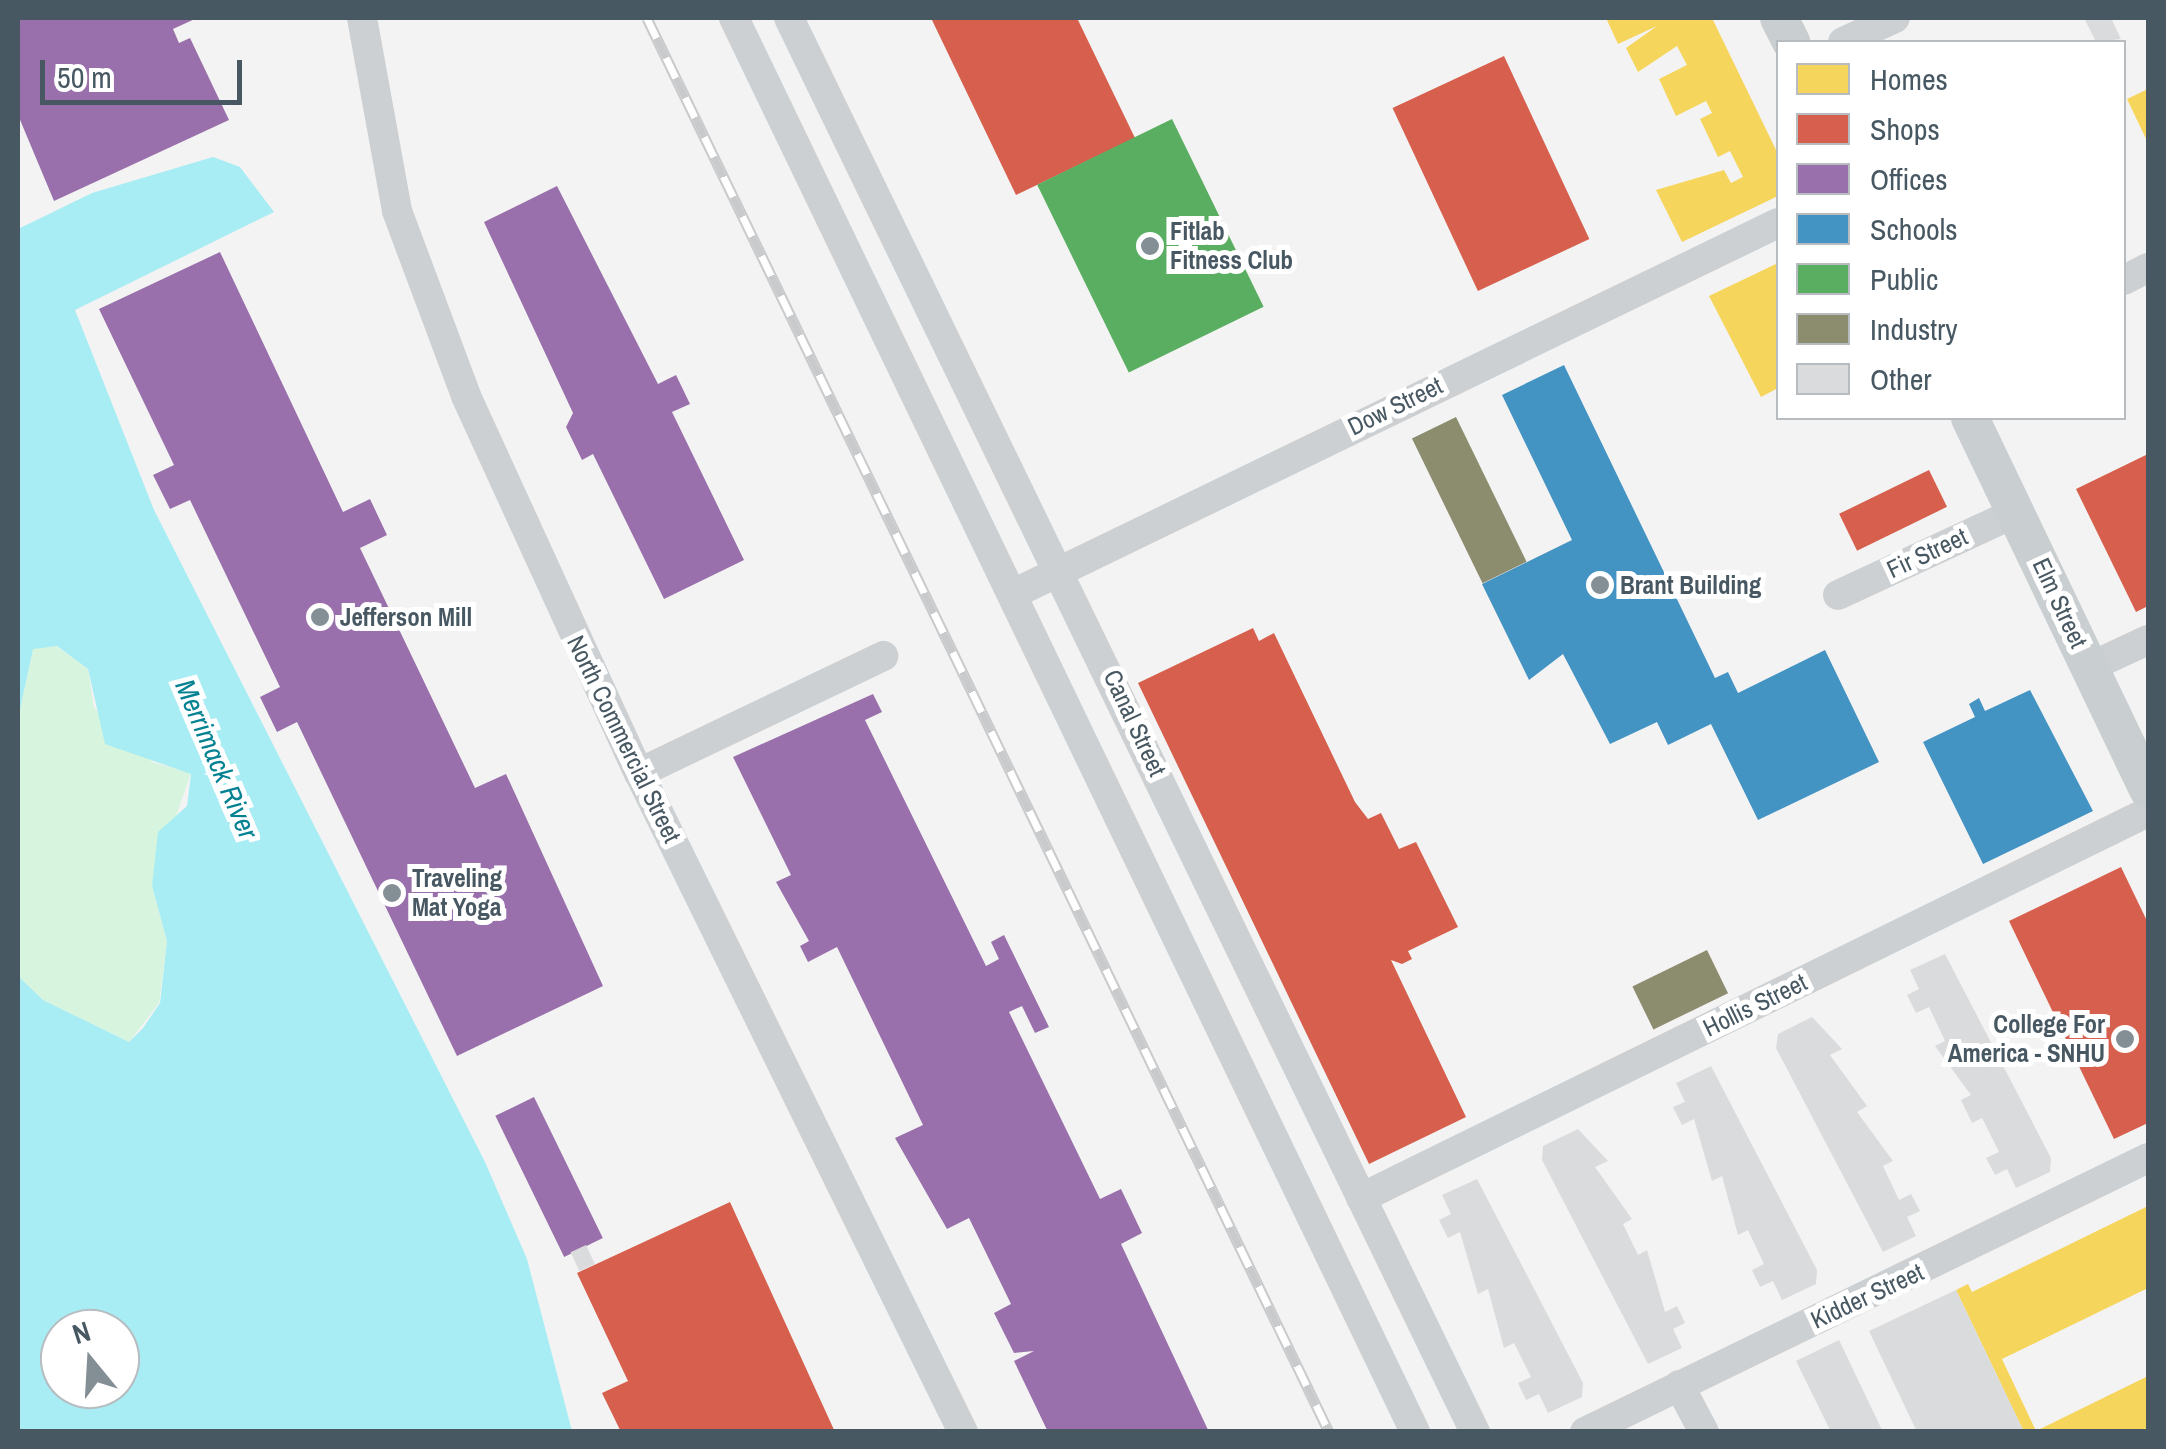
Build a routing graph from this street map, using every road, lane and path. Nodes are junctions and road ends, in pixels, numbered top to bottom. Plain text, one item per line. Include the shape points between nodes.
1 (362, 18) edge
2 (734, 18) edge
3 (789, 18) edge
4 (1894, 18) edge
5 (1846, 40) edge
6 (1776, 224) edge
7 (1971, 420) edge
8 (2017, 512) junction
9 (1062, 571) junction
10 (1013, 594) junction
11 (1838, 594) dead end
12 (2148, 640) edge
13 (883, 656) dead end
14 (2090, 667) junction
15 (639, 774) junction
16 (2148, 790) edge
17 (2148, 812) edge
18 (2148, 1158) edge
19 (1362, 1198) junction
20 (1679, 1385) junction
21 (964, 1432) edge
22 (1415, 1432) edge
23 (1475, 1432) edge
24 (1584, 1432) edge
25 (1704, 1432) edge

1 - 15 street, North Commercial Street via 376,125 432,310
2 - 10 street, Canal Street
3 - 9 street, Canal Street
4 - 5 street
6 - 9 street, Dow Street
7 - 8 main road, Elm Street
8 - 11 street, Fir Street
8 - 14 main road, Elm Street
9 - 10 street, Dow Street
9 - 19 street, Canal Street
10 - 22 street, Canal Street
12 - 14 street
13 - 15 street
14 - 16 main road, Elm Street
15 - 21 street, North Commercial Street
17 - 19 street, Hollis Street
18 - 20 street, Kidder Street
19 - 23 street, Canal Street
20 - 24 street, Kidder Street
20 - 25 street

